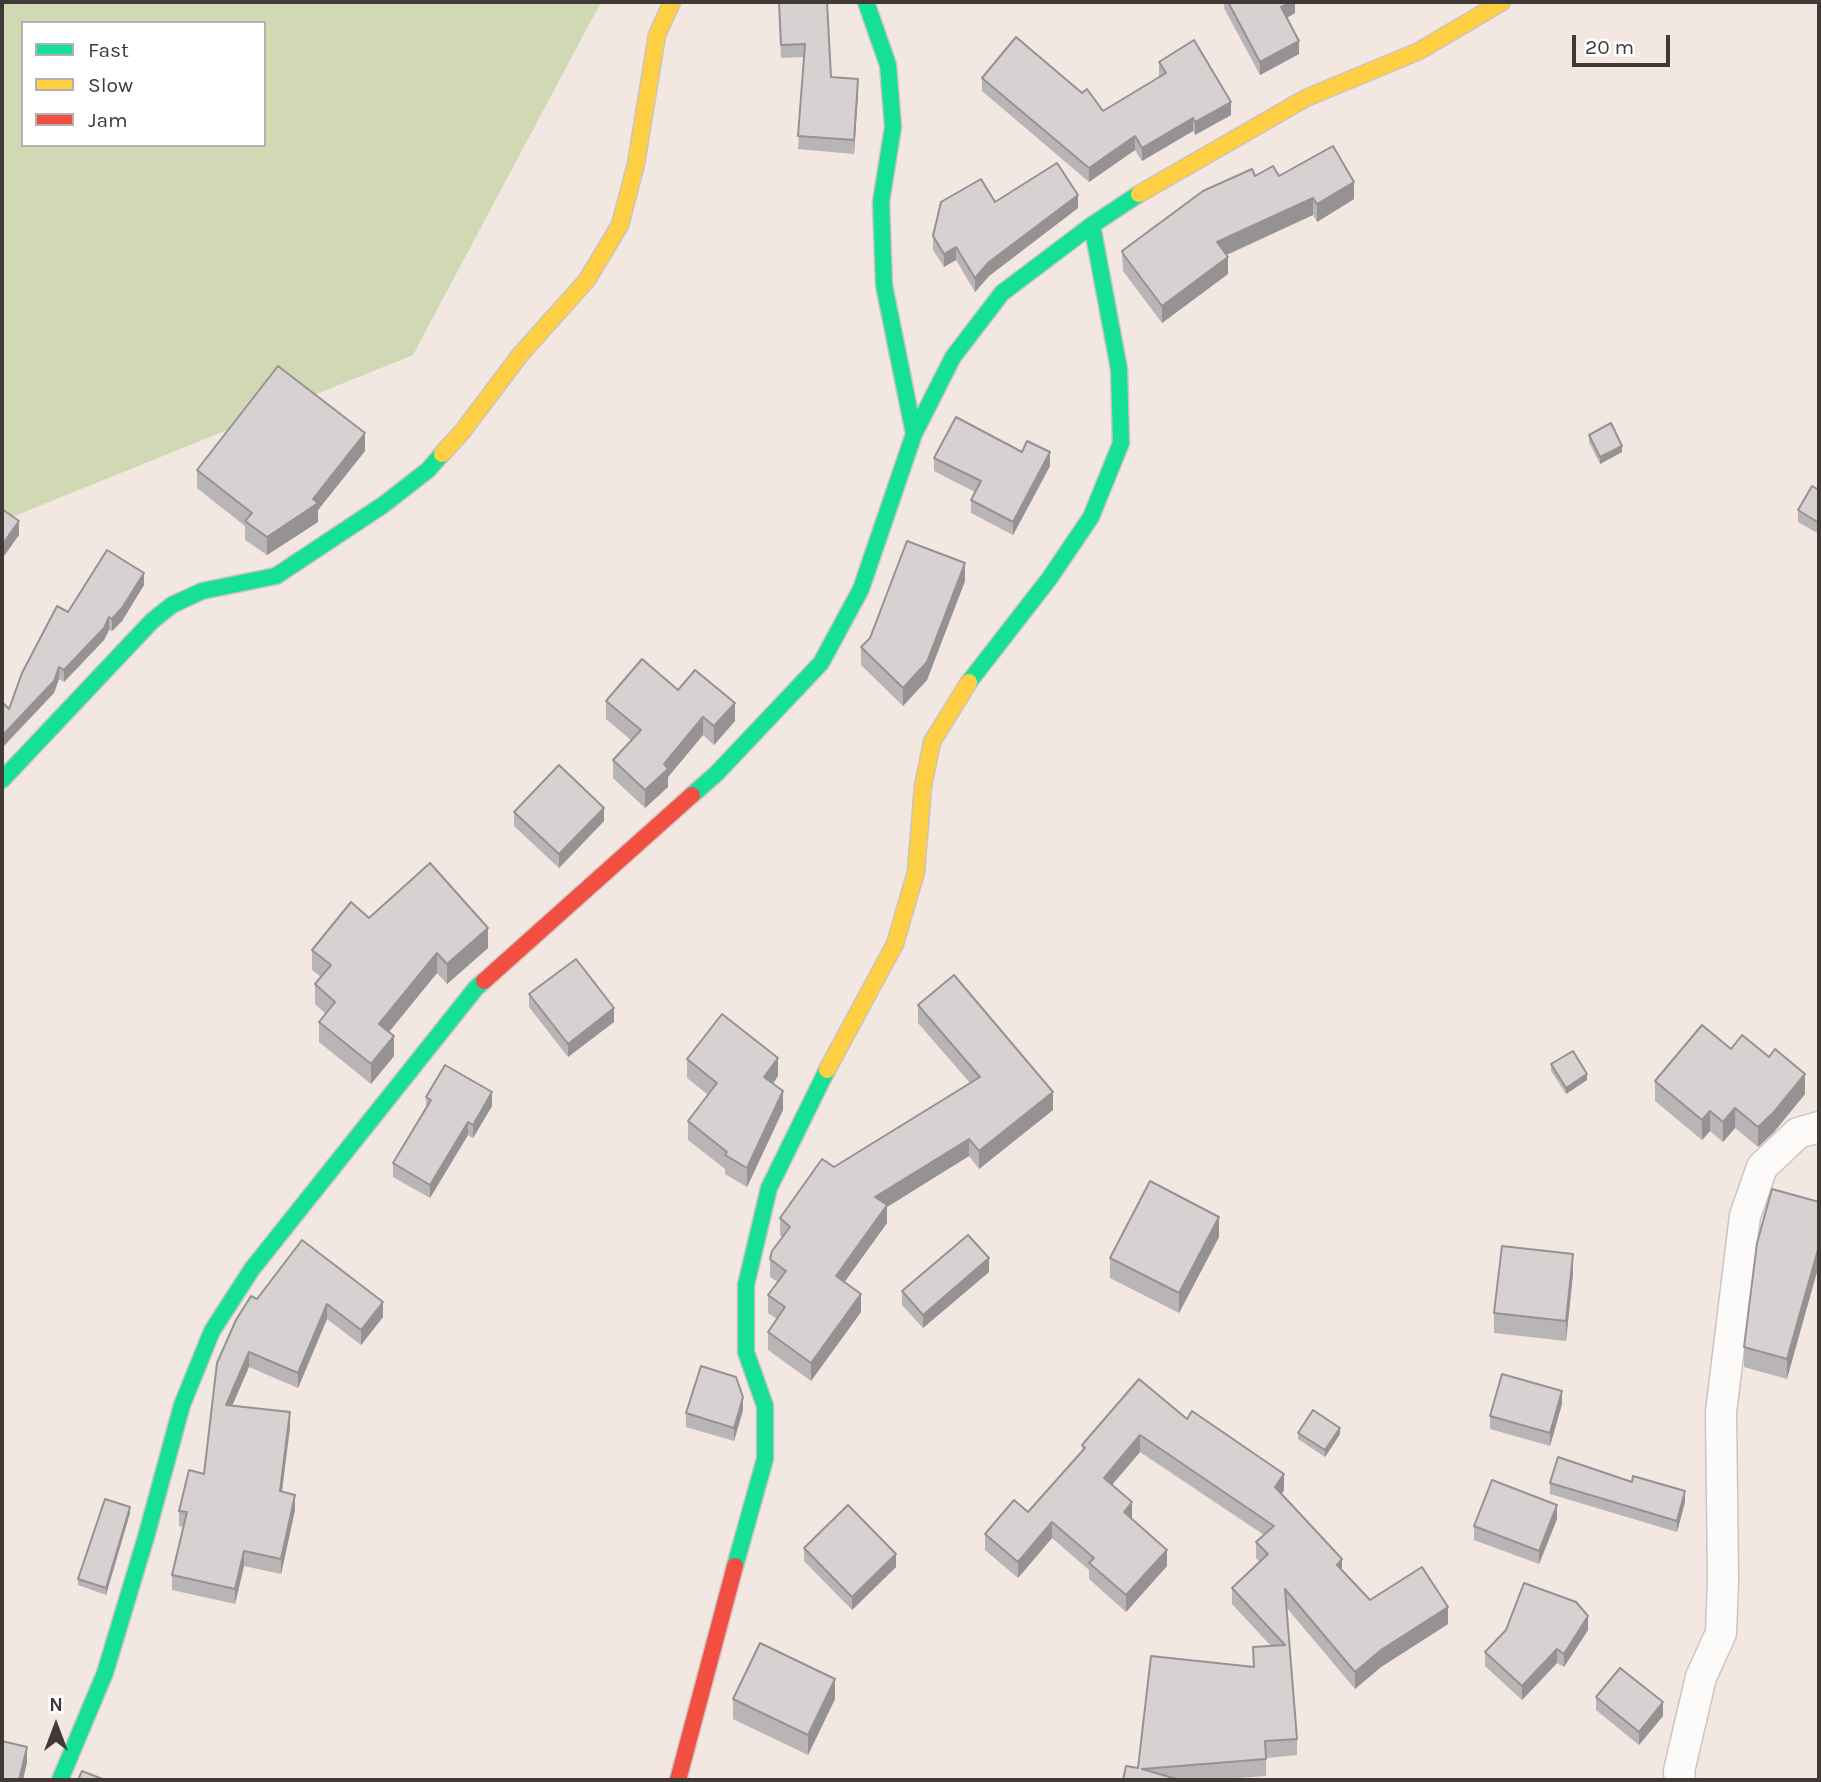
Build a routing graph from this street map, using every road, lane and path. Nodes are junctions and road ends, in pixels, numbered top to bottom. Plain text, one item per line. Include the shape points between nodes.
1 (672, 2) edge
2 (866, 2) edge
3 (1502, 2) edge
4 (1092, 225) junction
5 (914, 435) junction
6 (2, 780) edge
7 (1819, 1127) edge
8 (60, 1780) edge
9 (678, 1780) edge
10 (1680, 1780) edge

1 - 6 street via 657,34 636,164 620,225 587,280 520,355 462,432 428,470 392,498 276,576 202,591 172,605
2 - 5 street via 888,65 893,127 881,202 884,285
3 - 4 street via 1419,51 1306,98 1157,182
4 - 5 street via 1002,293 953,357
4 - 9 street via 1119,369 1121,443 1091,517 970,681 932,742 923,786 916,872 895,944 769,1188 746,1285 746,1352 765,1406 765,1459
5 - 8 street via 861,589 821,663 716,774 476,988 252,1269 212,1331 182,1405 105,1673
7 - 10 street via 1798,1133 1762,1167 1745,1216 1721,1412 1721,1633 1701,1677

